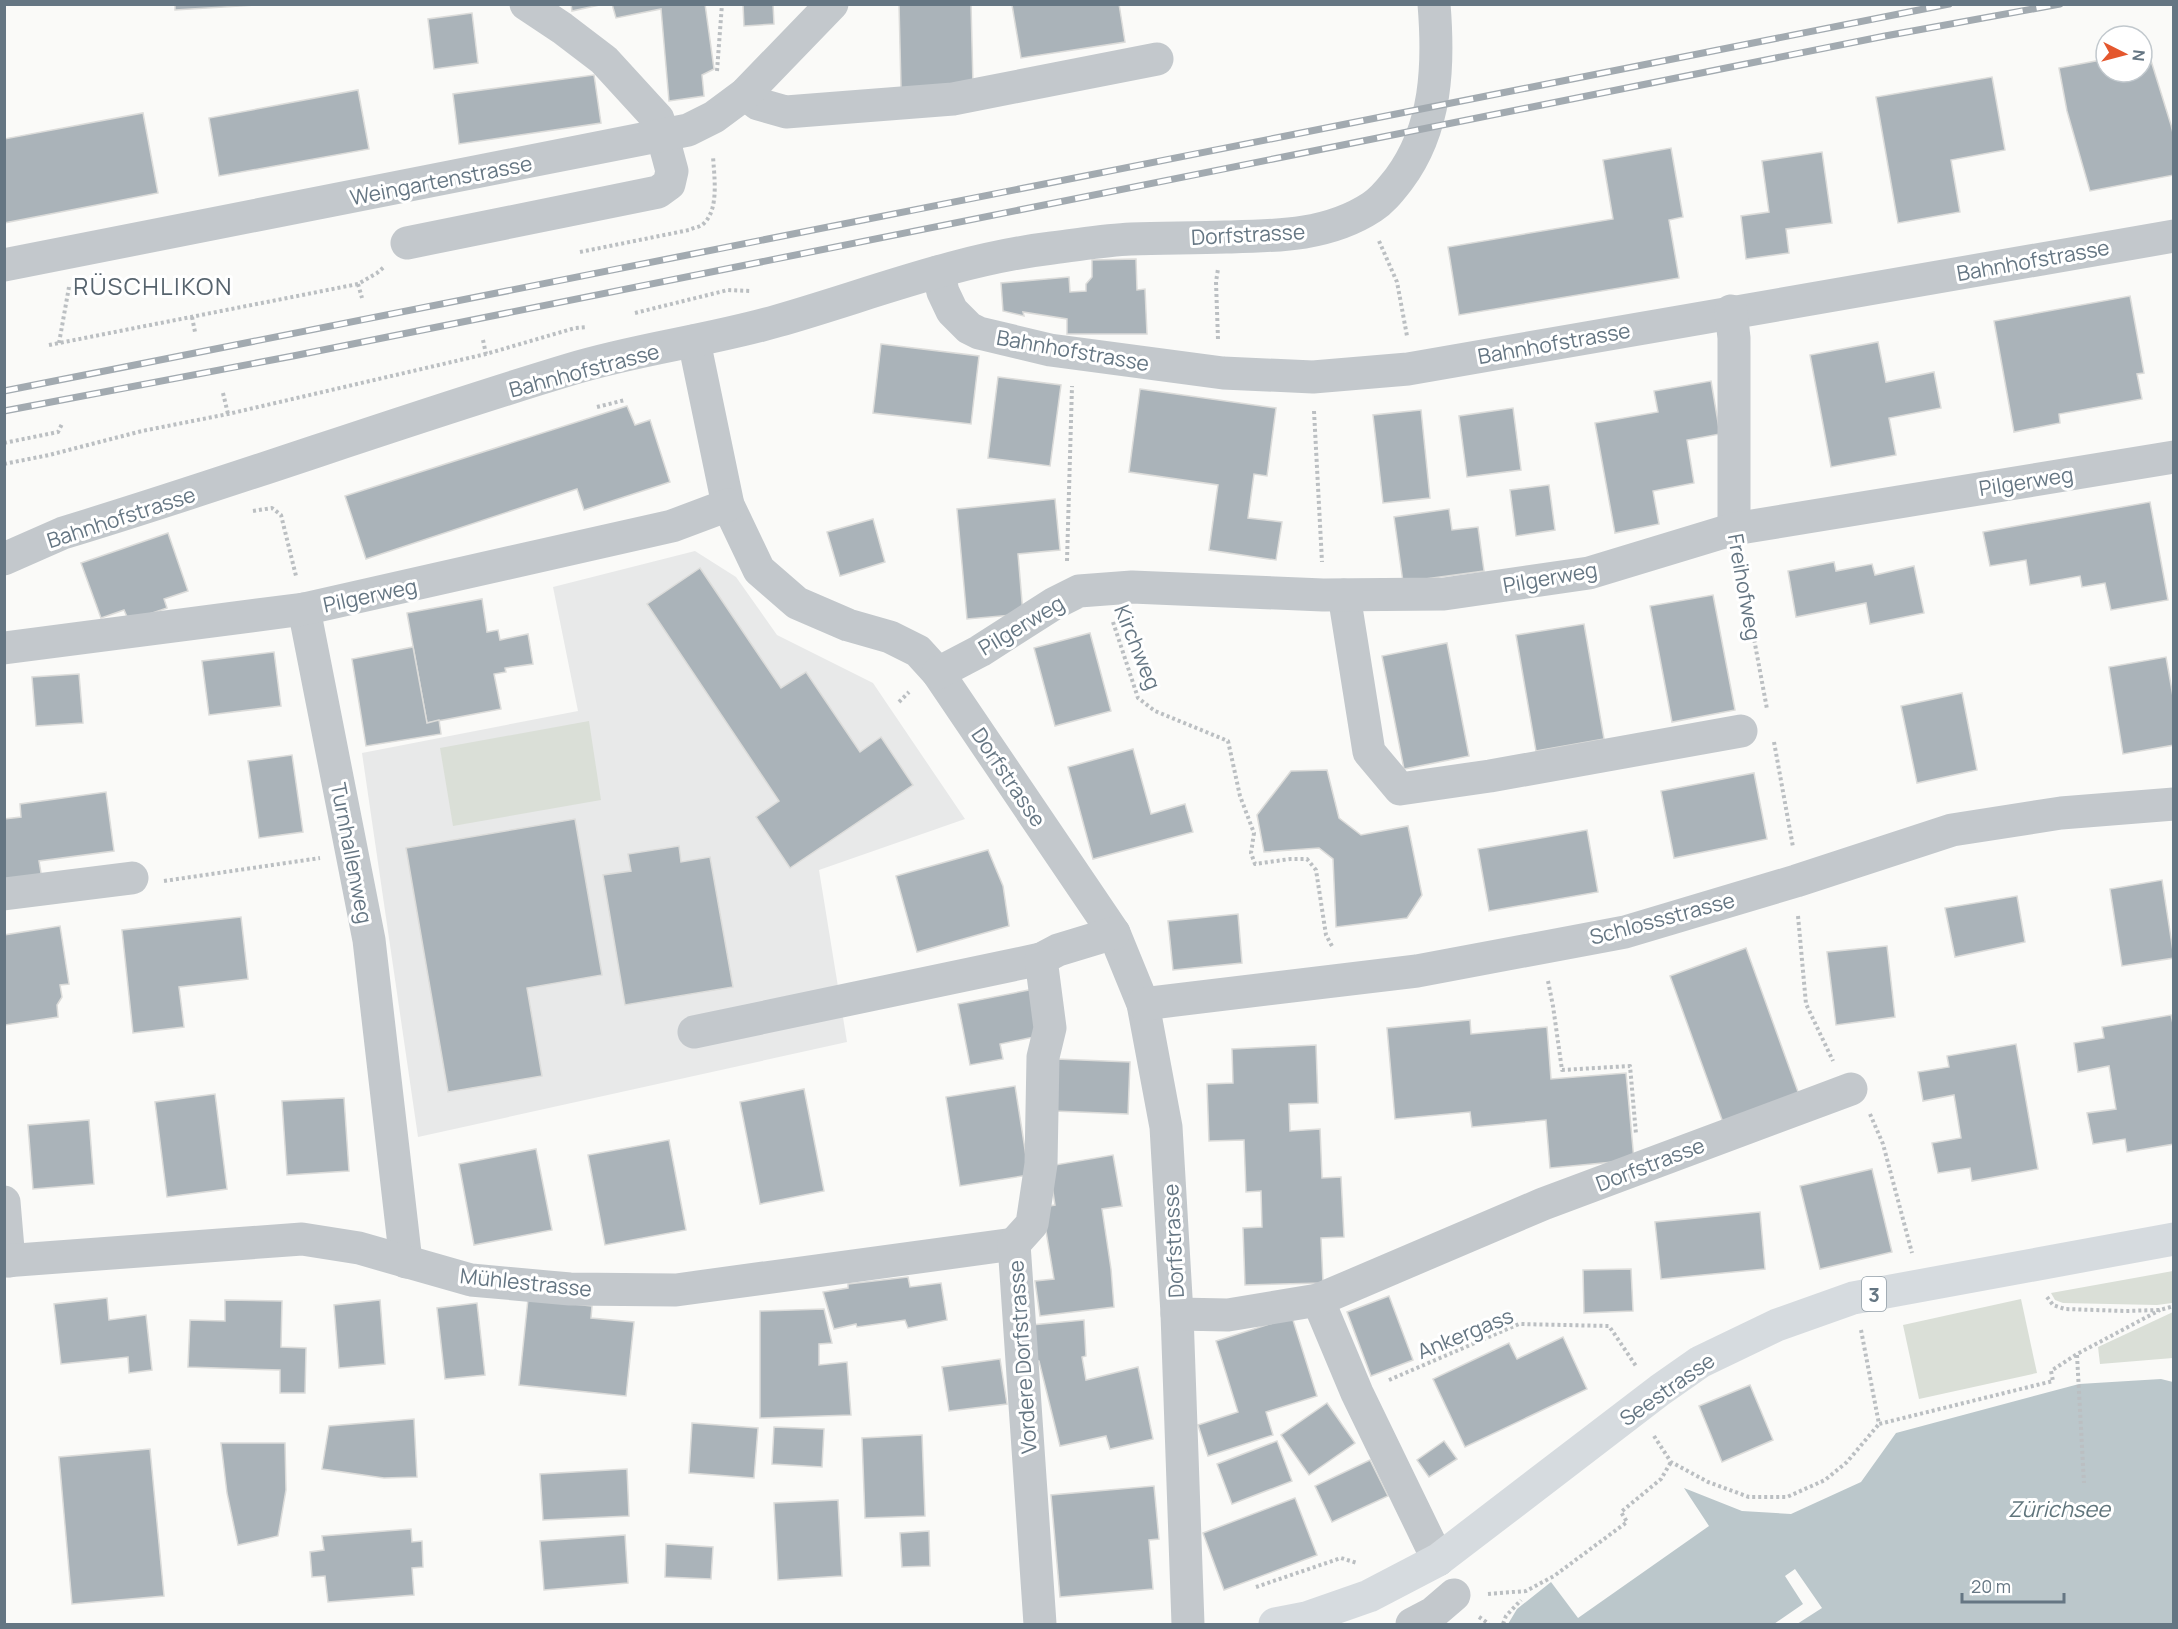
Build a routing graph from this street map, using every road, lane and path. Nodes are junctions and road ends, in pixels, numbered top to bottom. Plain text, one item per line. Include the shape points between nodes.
1 (526, 4) edge
2 (832, 4) edge
3 (1434, 4) edge
4 (722, 5) edge
5 (1157, 59) dead end
6 (745, 94) junction
7 (714, 117) junction
8 (664, 136) junction
9 (2174, 236) edge
10 (1379, 241) dead end
11 (407, 243) dead end
12 (621, 243) dead end
13 (580, 252) dead end
14 (67, 254) junction
15 (4, 265) edge
16 (1218, 270) dead end
17 (938, 272) junction
18 (760, 292) dead end
19 (362, 298) dead end
20 (1731, 311) junction
21 (635, 313) dead end
22 (192, 317) junction
23 (586, 327) dead end
24 (195, 332) dead end
25 (483, 340) dead end
26 (1407, 340) dead end
27 (694, 341) junction
28 (1218, 342) dead end
29 (59, 343) junction
30 (49, 345) dead end
31 (486, 354) junction
32 (1313, 377) junction
33 (1072, 379) dead end
34 (223, 393) dead end
35 (625, 400) dead end
36 (597, 407) dead end
37 (228, 414) junction
38 (62, 424) dead end
39 (4, 443) edge
40 (2174, 457) edge
41 (4, 464) edge
42 (728, 505) junction
43 (247, 511) dead end
44 (1734, 529) junction
45 (4, 559) edge
46 (1079, 591) junction
47 (1334, 595) junction
48 (304, 609) junction
49 (4, 648) edge
50 (938, 673) junction
51 (1760, 728) junction
52 (2174, 804) edge
53 (1793, 852) dead end
54 (353, 854) junction
55 (132, 878) joint
56 (4, 894) edge
57 (1113, 933) junction
58 (1343, 950) dead end
59 (1041, 959) junction
60 (1548, 980) dead end
61 (1143, 1004) junction
62 (694, 1032) dead end
63 (1851, 1089) dead end
64 (1635, 1121) dead end
65 (4, 1202) edge
66 (2174, 1239) edge
67 (1014, 1244) junction
68 (7, 1261) edge
69 (406, 1262) junction
70 (2045, 1295) dead end
71 (1318, 1300) junction
72 (2174, 1306) edge
73 (2160, 1310) junction
74 (1177, 1314) junction
75 (1860, 1329) dead end
76 (2077, 1354) junction
77 (1638, 1369) dead end
78 (1358, 1393) junction
79 (1880, 1424) junction
80 (1652, 1434) dead end
81 (1671, 1462) junction
82 (2084, 1483) dead end
83 (1438, 1560) junction
84 (1357, 1563) dead end
85 (1256, 1587) dead end
86 (1454, 1595) joint
87 (1521, 1600) dead end
88 (1040, 1624) edge
89 (1188, 1624) edge
90 (1275, 1624) edge
91 (1412, 1624) edge
92 (1503, 1624) edge

1 - 8 street via 604,60 658,119
2 - 6 street, Weingartenstrasse
3 - 17 street, Dorfstrasse via 1437,60 1429,117 1418,149 1392,188 1371,207 1312,231 1279,236 1125,239 1037,250
4 - 7 path
5 - 6 street via 953,99 786,112 758,104
6 - 7 street, Weingartenstrasse
7 - 8 street, Weingartenstrasse
8 - 11 street via 672,171 669,184 658,192
8 - 14 street, Weingartenstrasse
9 - 20 street, Bahnhofstrasse
10 - 26 path via 1397,282
12 - 13 path
14 - 15 street, Weingartenstrasse
14 - 29 path via 71,277
16 - 28 path
17 - 27 street, Bahnhofstrasse via 774,322
17 - 32 street, Bahnhofstrasse via 952,311 964,325 979,333 1050,350 1223,373
18 - 21 path via 728,290
19 - 22 path via 358,284
20 - 32 street, Bahnhofstrasse via 1408,369
20 - 44 street, Freihofweg
22 - 24 path
22 - 29 path
23 - 31 path
25 - 31 path
27 - 42 street, Dorfstrasse
27 - 45 street, Bahnhofstrasse via 572,369 63,533
29 - 30 path
31 - 37 path
32 - 47 path
33 - 46 path via 1067,580
34 - 37 path
35 - 36 path
37 - 41 path via 142,430
38 - 39 path via 58,432
40 - 44 street, Pilgerweg
42 - 48 street, Pilgerweg via 672,526
42 - 50 street, Dorfstrasse via 759,570 797,603 848,625 890,637 918,651
43 - 48 path via 272,508 281,515
44 - 47 street, Pilgerweg via 1589,573 1444,594
44 - 51 path, Freihofweg
46 - 47 street, Pilgerweg via 1132,587
46 - 50 street, Pilgerweg
46 - 58 path, Kirchweg via 1107,603 1138,698 1155,711 1228,741 1240,796 1254,833 1251,853 1256,864 1307,859 1316,870 1326,935 1333,948
47 - 51 street via 1369,752 1400,789
48 - 49 street, Pilgerweg
48 - 54 street, Turnhallenweg
50 - 57 street, Dorfstrasse
51 - 53 path, Freihofweg via 1782,781
52 - 61 street, Schlossstrasse via 2061,813 1952,830 1796,881 1613,934 1417,971
54 - 55 path via 148,883
54 - 69 street, Turnhallenweg via 369,940
55 - 56 street
57 - 59 street
57 - 61 street, Dorfstrasse
59 - 62 street
59 - 67 street, Vordere Dorfstrasse via 1050,1028 1043,1057 1041,1164 1032,1224
60 - 64 path via 1562,1070 1630,1066
61 - 74 street, Dorfstrasse via 1166,1127
63 - 71 street, Dorfstrasse via 1543,1204
65 - 68 street
66 - 83 main road, Seestrasse / 3 via 1853,1298 1778,1325 1684,1373
67 - 69 street, Mühlestrasse via 676,1290 570,1289 471,1280
67 - 88 street, Vordere Dorfstrasse
68 - 69 street, Mühlestrasse via 302,1239 359,1248
70 - 73 path via 2053,1305 2065,1309
71 - 74 street, Dorfstrasse via 1228,1315
71 - 78 street
72 - 73 path
73 - 76 path
74 - 89 street, Dorfstrasse
75 - 79 path
76 - 79 path via 2051,1371 2053,1381
76 - 82 path
77 - 78 path, Ankergass via 1609,1326 1519,1324
78 - 83 street
79 - 81 path via 1847,1462 1825,1480 1787,1497 1749,1497 1708,1482
80 - 81 path
81 - 86 path via 1661,1479 1621,1512 1626,1522 1554,1576 1526,1591
83 - 90 main road, Seestrasse / 3 via 1369,1596 1306,1618
84 - 85 path via 1341,1557
86 - 91 street
87 - 92 path

